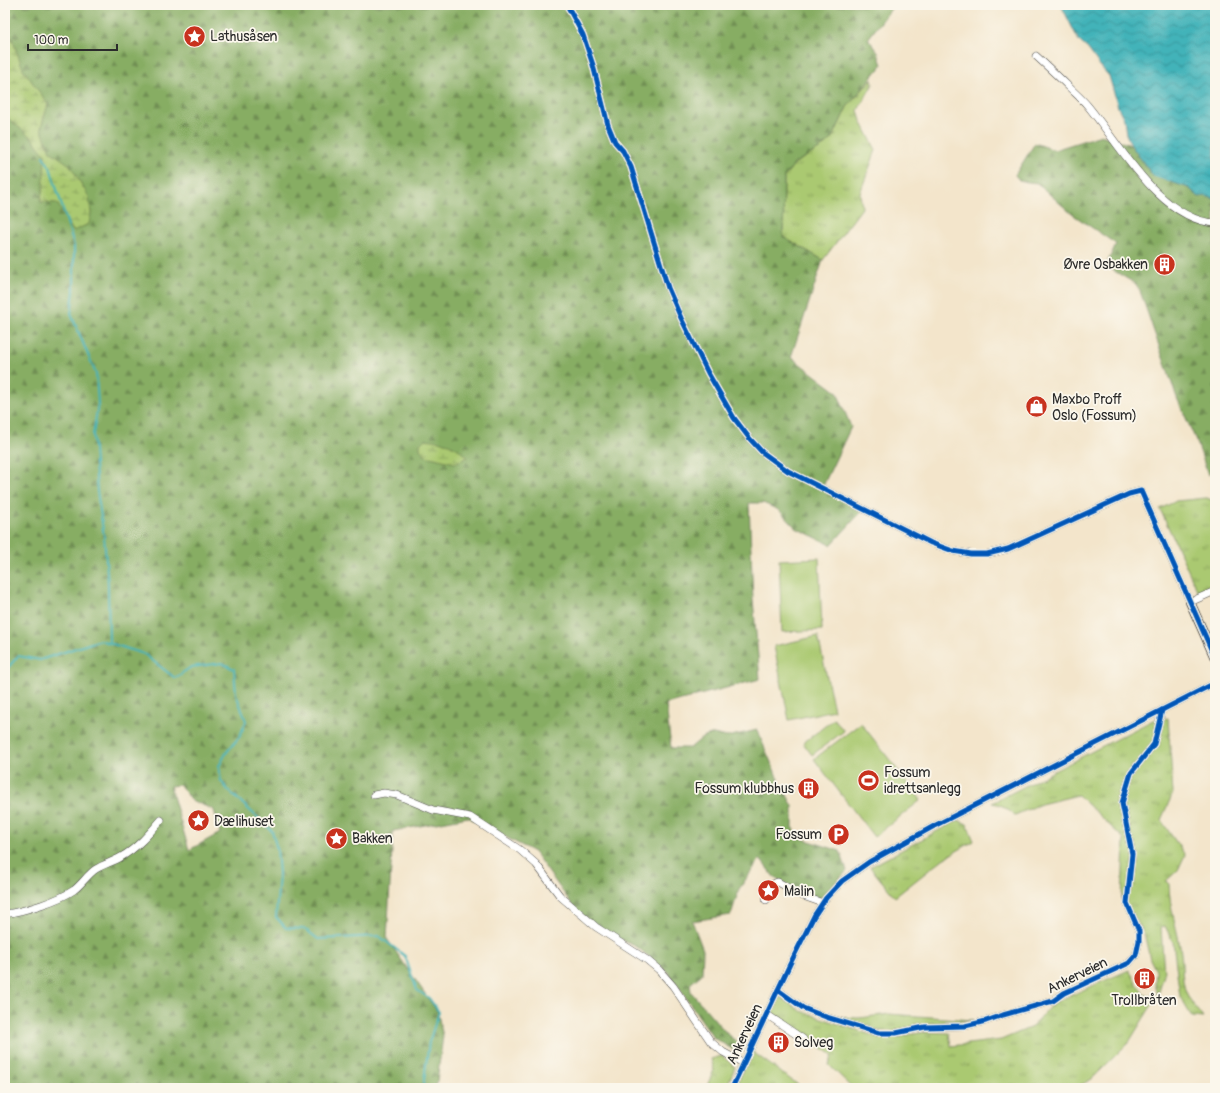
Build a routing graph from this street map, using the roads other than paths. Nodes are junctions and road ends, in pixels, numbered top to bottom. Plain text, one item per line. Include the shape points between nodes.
1 (567, 5) edge
2 (1036, 56) dead end
3 (1215, 223) edge
4 (1215, 591) edge
5 (1190, 602) junction
6 (1213, 647) edge
7 (1215, 658) edge
8 (1215, 683) edge
9 (1162, 710) junction
10 (374, 795) dead end
11 (161, 820) dead end
12 (766, 900) dead end
13 (823, 902) junction
14 (5, 914) edge
15 (778, 990) junction
16 (766, 1014) junction
17 (803, 1038) dead end
18 (743, 1063) junction
19 (732, 1088) edge

1 - 5 street via 583,35 608,125 615,142 631,167 668,288 680,318 734,418 762,452 788,471 931,543 970,554 987,554 1008,549 1129,494 1141,491
2 - 3 street via 1086,104 1131,164 1171,205 1190,217
4 - 5 street
5 - 6 street
6 - 7 street
8 - 9 street, Ankerveien
9 - 13 street, Ankerveien via 936,825 854,870
9 - 15 street, Ankerveien via 1154,744 1131,773 1122,804 1132,854 1128,902 1140,941 1136,955 1129,963 1092,979 1053,1001 965,1026 925,1027 896,1033 879,1033 826,1017 803,1008
10 - 18 street via 397,795 433,810 470,817 520,850 536,864 555,890 581,914 659,970 711,1042
11 - 14 street via 130,852 95,870 74,890 44,904
12 - 13 street via 771,886 778,882 803,896
13 - 15 street, Ankerveien via 810,923
15 - 16 street, Ankerveien
16 - 17 street
16 - 18 street, Ankerveien
18 - 19 street, Ankerveien

